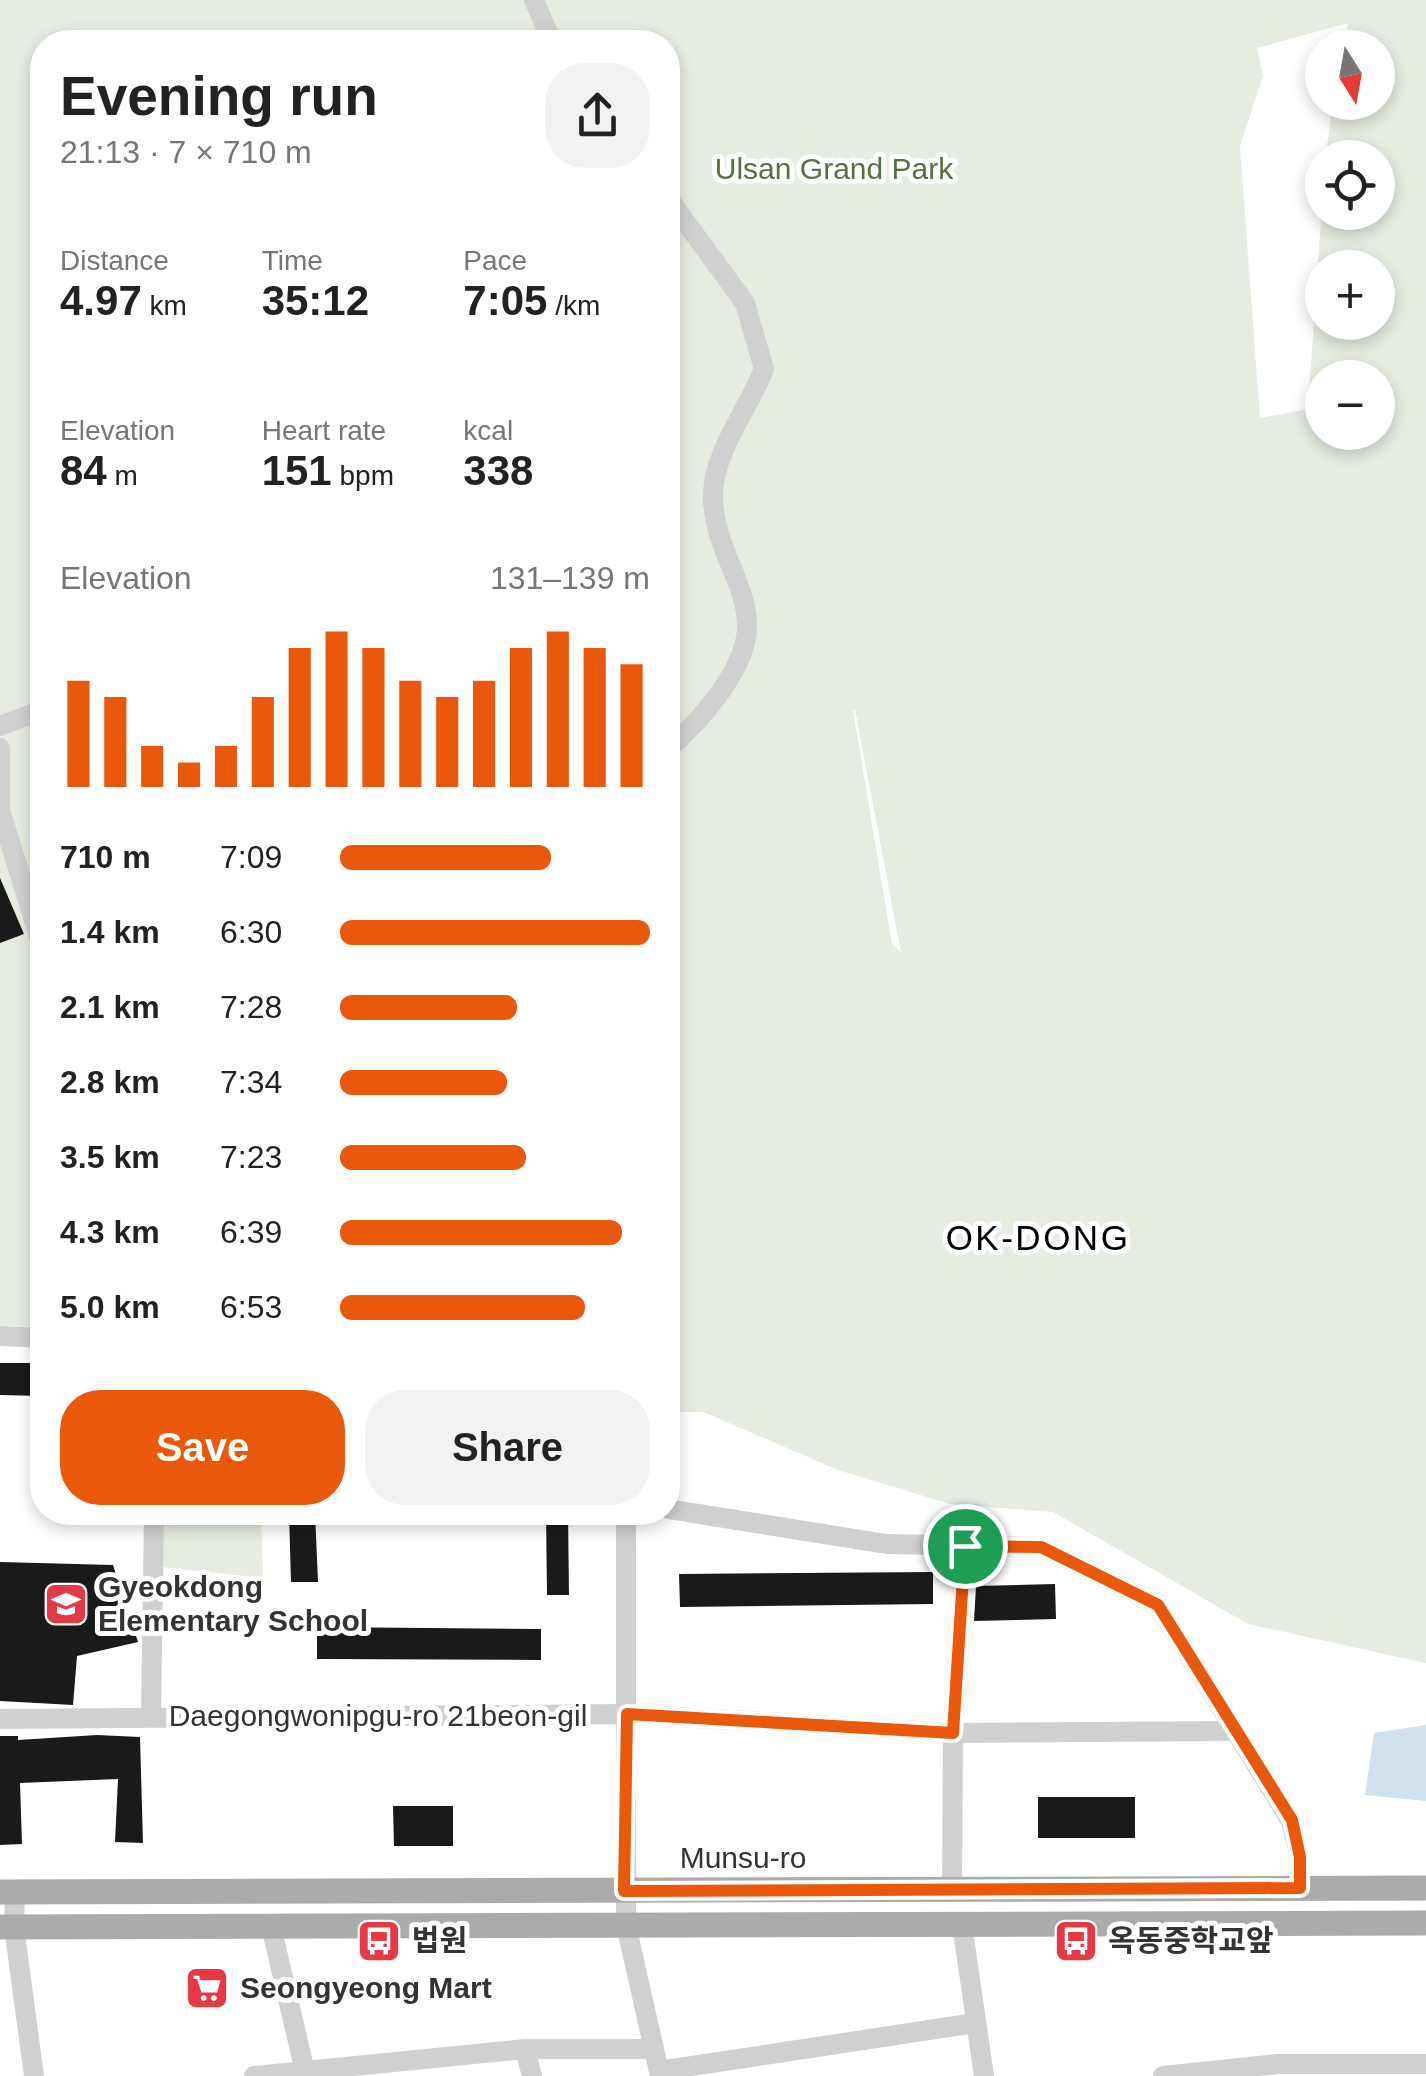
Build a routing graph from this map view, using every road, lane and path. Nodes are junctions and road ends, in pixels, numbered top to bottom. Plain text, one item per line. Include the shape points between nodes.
1 (534, 0) edge
2 (547, 30) edge
3 (680, 214) edge
4 (30, 715) edge
5 (0, 726) edge
6 (680, 738) edge
7 (0, 748) edge
8 (30, 907) edge
9 (0, 1336) edge
10 (30, 1337) edge
11 (680, 1511) edge
12 (154, 1525) edge
13 (626, 1525) edge
14 (965, 1546) junction
15 (627, 1714) junction
16 (151, 1717) junction
17 (0, 1718) edge
18 (1236, 1731) junction
19 (953, 1733) junction
20 (1300, 1888) junction
21 (1426, 1888) edge
22 (952, 1890) junction
23 (624, 1891) junction
24 (7, 1892) edge
25 (1426, 1923) edge
26 (962, 1924) junction
27 (626, 1925) junction
28 (271, 1926) junction
29 (7, 1927) edge
30 (975, 2024) junction
31 (526, 2049) junction
32 (653, 2049) junction
33 (1426, 2066) edge
34 (423, 2068) edge
35 (306, 2074) edge
36 (660, 2074) edge
37 (34, 2076) edge
38 (254, 2076) edge
39 (532, 2076) edge
40 (984, 2076) edge
41 (1164, 2076) edge

1 - 2 street
3 - 6 street via 745,303 764,369 715,468 712,496 716,538 748,622 741,650 700,721
4 - 5 street
7 - 8 street via 0,810
9 - 10 street
11 - 14 street via 886,1544
12 - 16 street
13 - 15 street
14 - 18 street via 1041,1547 1158,1605
14 - 19 street
15 - 16 street, Daegongwonipgu-ro 21beon-gil
15 - 19 street, Daegongwonipgu-ro 21beon-gil
15 - 23 street
16 - 17 street, Daegongwonipgu-ro 21beon-gil
18 - 19 street, Daegongwonipgu-ro 21beon-gil
18 - 20 street via 1292,1820
19 - 22 street
20 - 21 main road, Munsu-ro
20 - 22 main road, Munsu-ro
22 - 23 main road, Munsu-ro
23 - 24 main road, Munsu-ro
23 - 27 street
24 - 29 street
25 - 26 main road
26 - 27 main road
26 - 30 street
27 - 28 main road
27 - 32 street
28 - 29 main road
28 - 35 street
29 - 37 street
30 - 36 street
30 - 40 street
31 - 32 street
31 - 34 street
31 - 39 street
32 - 36 street
33 - 41 street via 1278,2064
34 - 35 street
35 - 38 street

